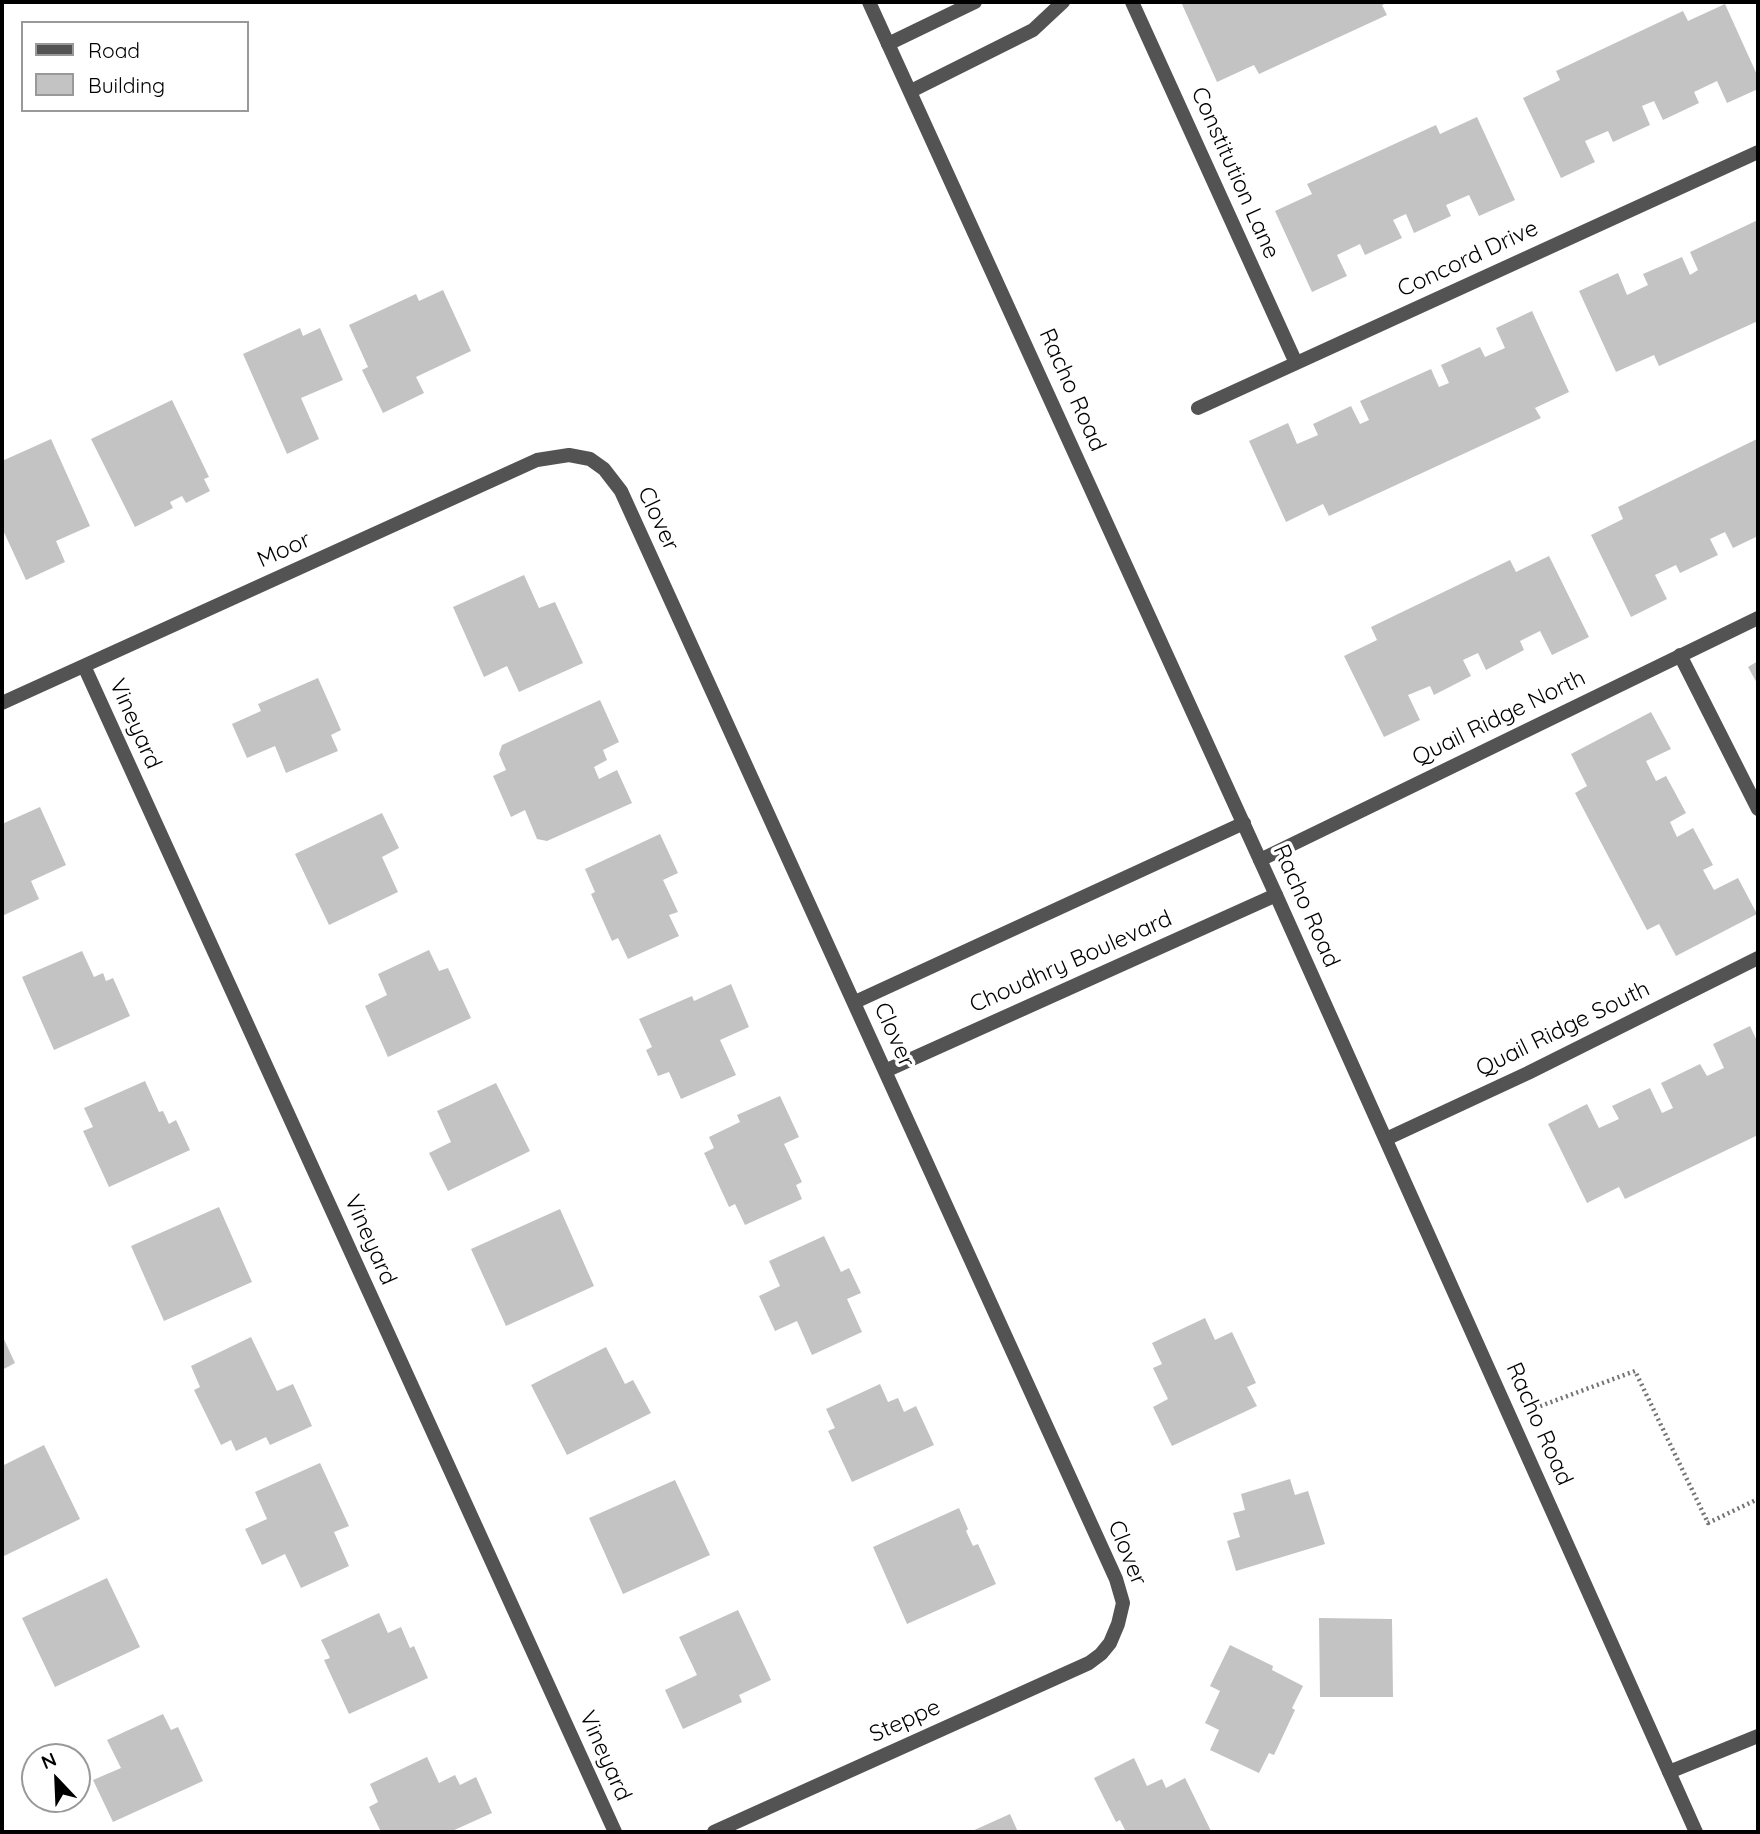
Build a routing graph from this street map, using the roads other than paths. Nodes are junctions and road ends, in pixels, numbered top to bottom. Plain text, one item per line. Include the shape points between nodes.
1 (869, 2) edge
2 (975, 2) edge
3 (1063, 2) edge
4 (1132, 2) edge
5 (888, 44) junction
6 (911, 92) junction
7 (1758, 152) edge
8 (1296, 363) junction
9 (1198, 408) dead end
10 (590, 458) joint
11 (1758, 618) edge
12 (1681, 655) junction
13 (84, 666) junction
14 (2, 703) edge
15 (1758, 809) edge
16 (1244, 823) junction
17 (1260, 860) junction
18 (1276, 895) junction
19 (1758, 958) edge
20 (855, 1002) junction
21 (885, 1071) junction
22 (1386, 1139) junction
23 (1110, 1643) joint
24 (1758, 1736) edge
25 (1669, 1772) junction
26 (615, 1832) edge
27 (714, 1832) edge
28 (1696, 1832) edge

1 - 5 street, Racho Road
2 - 5 street
3 - 6 street via 1033,30
4 - 8 street, Constitution Lane
5 - 6 street, Racho Road
6 - 16 street, Racho Road
7 - 8 street, Concord Drive
8 - 9 street, Concord Drive
10 - 13 street, Moor via 569,455 537,460
10 - 20 street, Clover via 621,491
11 - 12 street, Quail Ridge North
12 - 15 street
12 - 17 street, Quail Ridge North
13 - 14 street, Moor
13 - 26 street, Vineyard
16 - 17 street, Racho Road
16 - 20 street
17 - 18 street, Racho Road
18 - 21 street, Choudhry Boulevard
18 - 22 street, Racho Road
19 - 22 street, Quail Ridge South
20 - 21 street, Clover
21 - 23 street, Clover via 1116,1579 1122,1603
22 - 25 street, Racho Road
23 - 27 street, Steppe via 1089,1663
24 - 25 street
25 - 28 street, Racho Road

